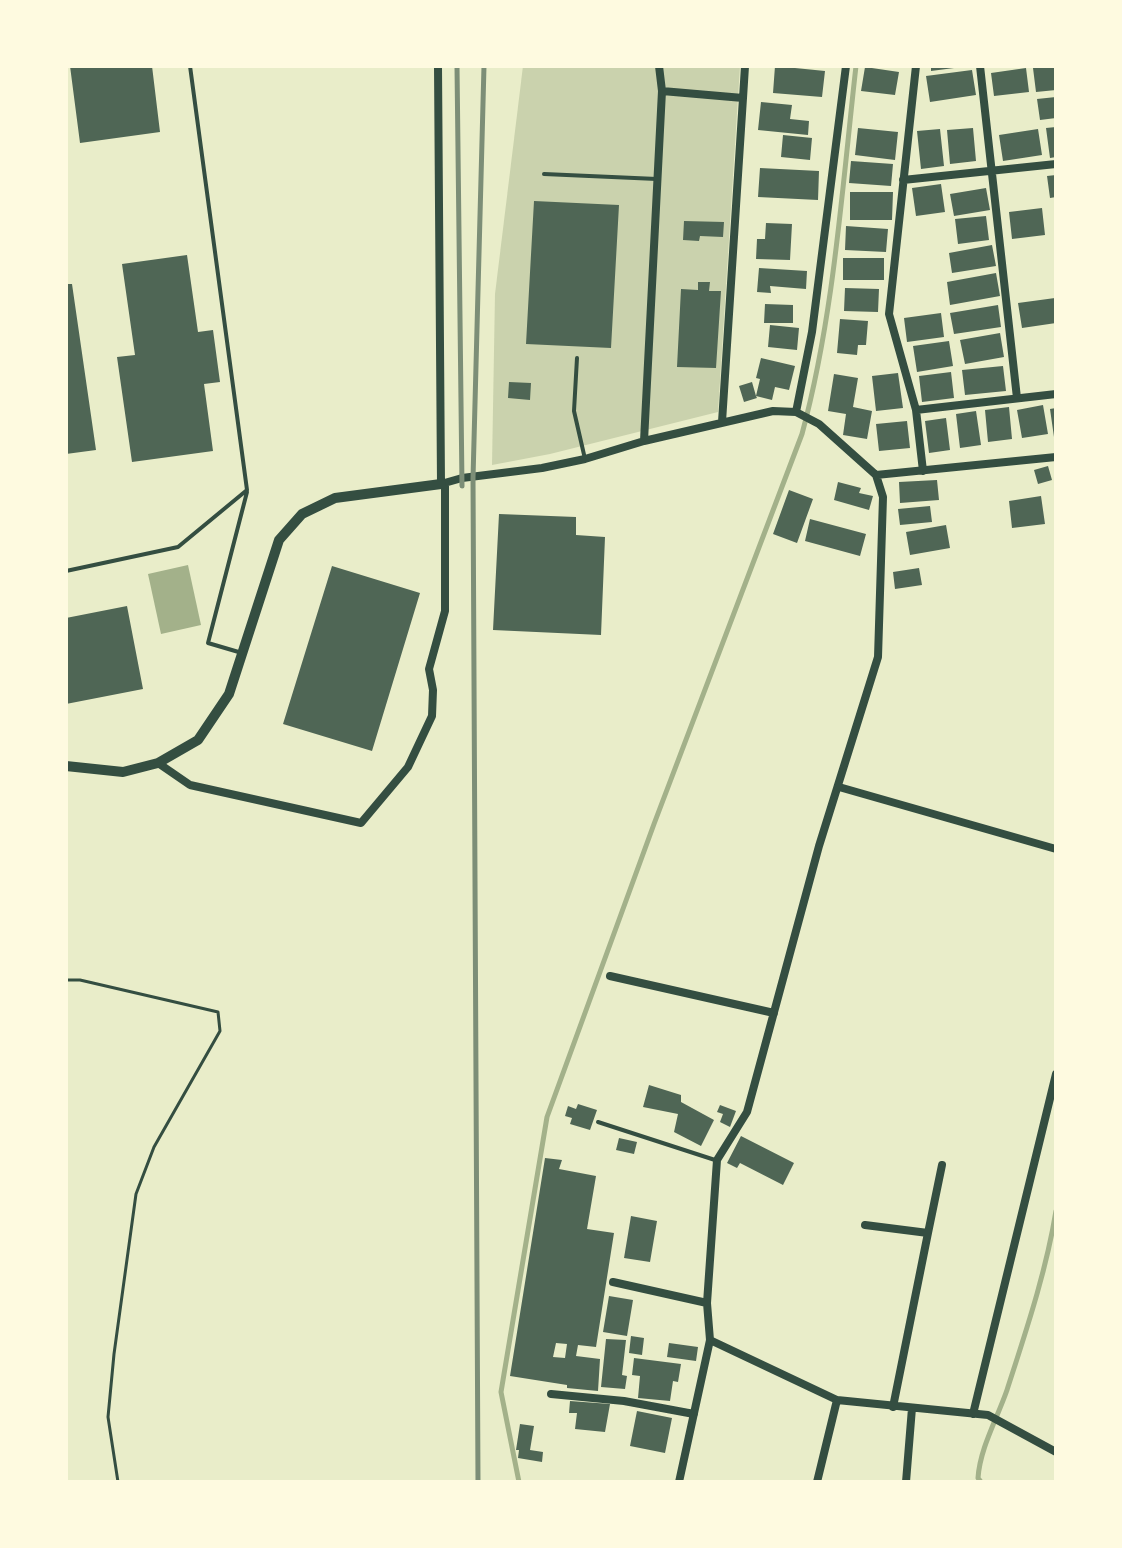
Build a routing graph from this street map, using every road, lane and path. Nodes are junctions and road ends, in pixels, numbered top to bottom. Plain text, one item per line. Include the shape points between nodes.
1 (190, 66) edge
2 (438, 66) edge
3 (659, 66) edge
4 (745, 66) edge
5 (846, 66) edge
6 (916, 66) edge
7 (980, 66) edge
8 (662, 91) junction
9 (743, 98) junction
10 (1056, 164) edge
11 (992, 171) junction
12 (544, 174) dead end
13 (657, 179) junction
14 (903, 180) junction
15 (577, 358) dead end
16 (1056, 394) edge
17 (1017, 398) junction
18 (916, 410) junction
19 (796, 412) junction
20 (722, 422) junction
21 (644, 441) junction
22 (1056, 457) edge
23 (585, 459) junction
24 (923, 471) junction
25 (876, 475) junction
26 (443, 484) junction
27 (247, 490) junction
28 (66, 571) edge
29 (243, 653) junction
30 (158, 763) junction
31 (66, 766) edge
32 (839, 787) junction
33 (1056, 849) edge
34 (610, 976) dead end
35 (66, 980) edge
36 (774, 1013) junction
37 (1056, 1074) edge
38 (598, 1122) dead end
39 (717, 1160) junction
40 (942, 1165) dead end
41 (865, 1225) dead end
42 (928, 1233) junction
43 (613, 1282) dead end
44 (707, 1303) junction
45 (710, 1340) junction
46 (551, 1394) dead end
47 (837, 1400) junction
48 (893, 1407) junction
49 (912, 1408) junction
50 (694, 1414) junction
51 (973, 1414) junction
52 (1056, 1452) edge
53 (118, 1482) edge
54 (679, 1482) edge
55 (817, 1482) edge
56 (906, 1482) edge

1 - 27 lane
2 - 26 street
3 - 8 street
4 - 9 street
5 - 19 street via 812,332
6 - 14 street
7 - 11 street
8 - 9 street
8 - 13 street
9 - 20 street
10 - 11 street
11 - 14 street
11 - 17 street
12 - 13 lane
13 - 21 street
14 - 18 street via 889,314
15 - 23 lane via 574,411
16 - 17 street
17 - 18 street
18 - 24 street
19 - 20 street via 773,411
19 - 25 street via 817,423
20 - 21 street
21 - 23 street
22 - 24 street
23 - 26 street
24 - 25 street
25 - 32 street via 883,497 878,657
26 - 29 street via 335,498 302,514 279,540
26 - 30 street via 445,611 429,669 432,716 408,767 361,823 190,785
27 - 28 lane via 178,547
27 - 29 lane via 208,643
29 - 30 street via 229,694 198,740
30 - 31 street via 123,772
32 - 33 street
32 - 36 street
34 - 36 street
35 - 53 path via 218,1012 220,1031 154,1147 136,1194 108,1417
36 - 39 street via 747,1112
37 - 51 street
38 - 39 lane
39 - 44 street
40 - 42 street
41 - 42 street
42 - 48 street
43 - 44 street
44 - 45 street
45 - 47 street
45 - 50 street
46 - 50 street
47 - 48 street
47 - 55 street
48 - 49 street
49 - 51 street
49 - 56 street
50 - 54 street
51 - 52 street via 988,1415

